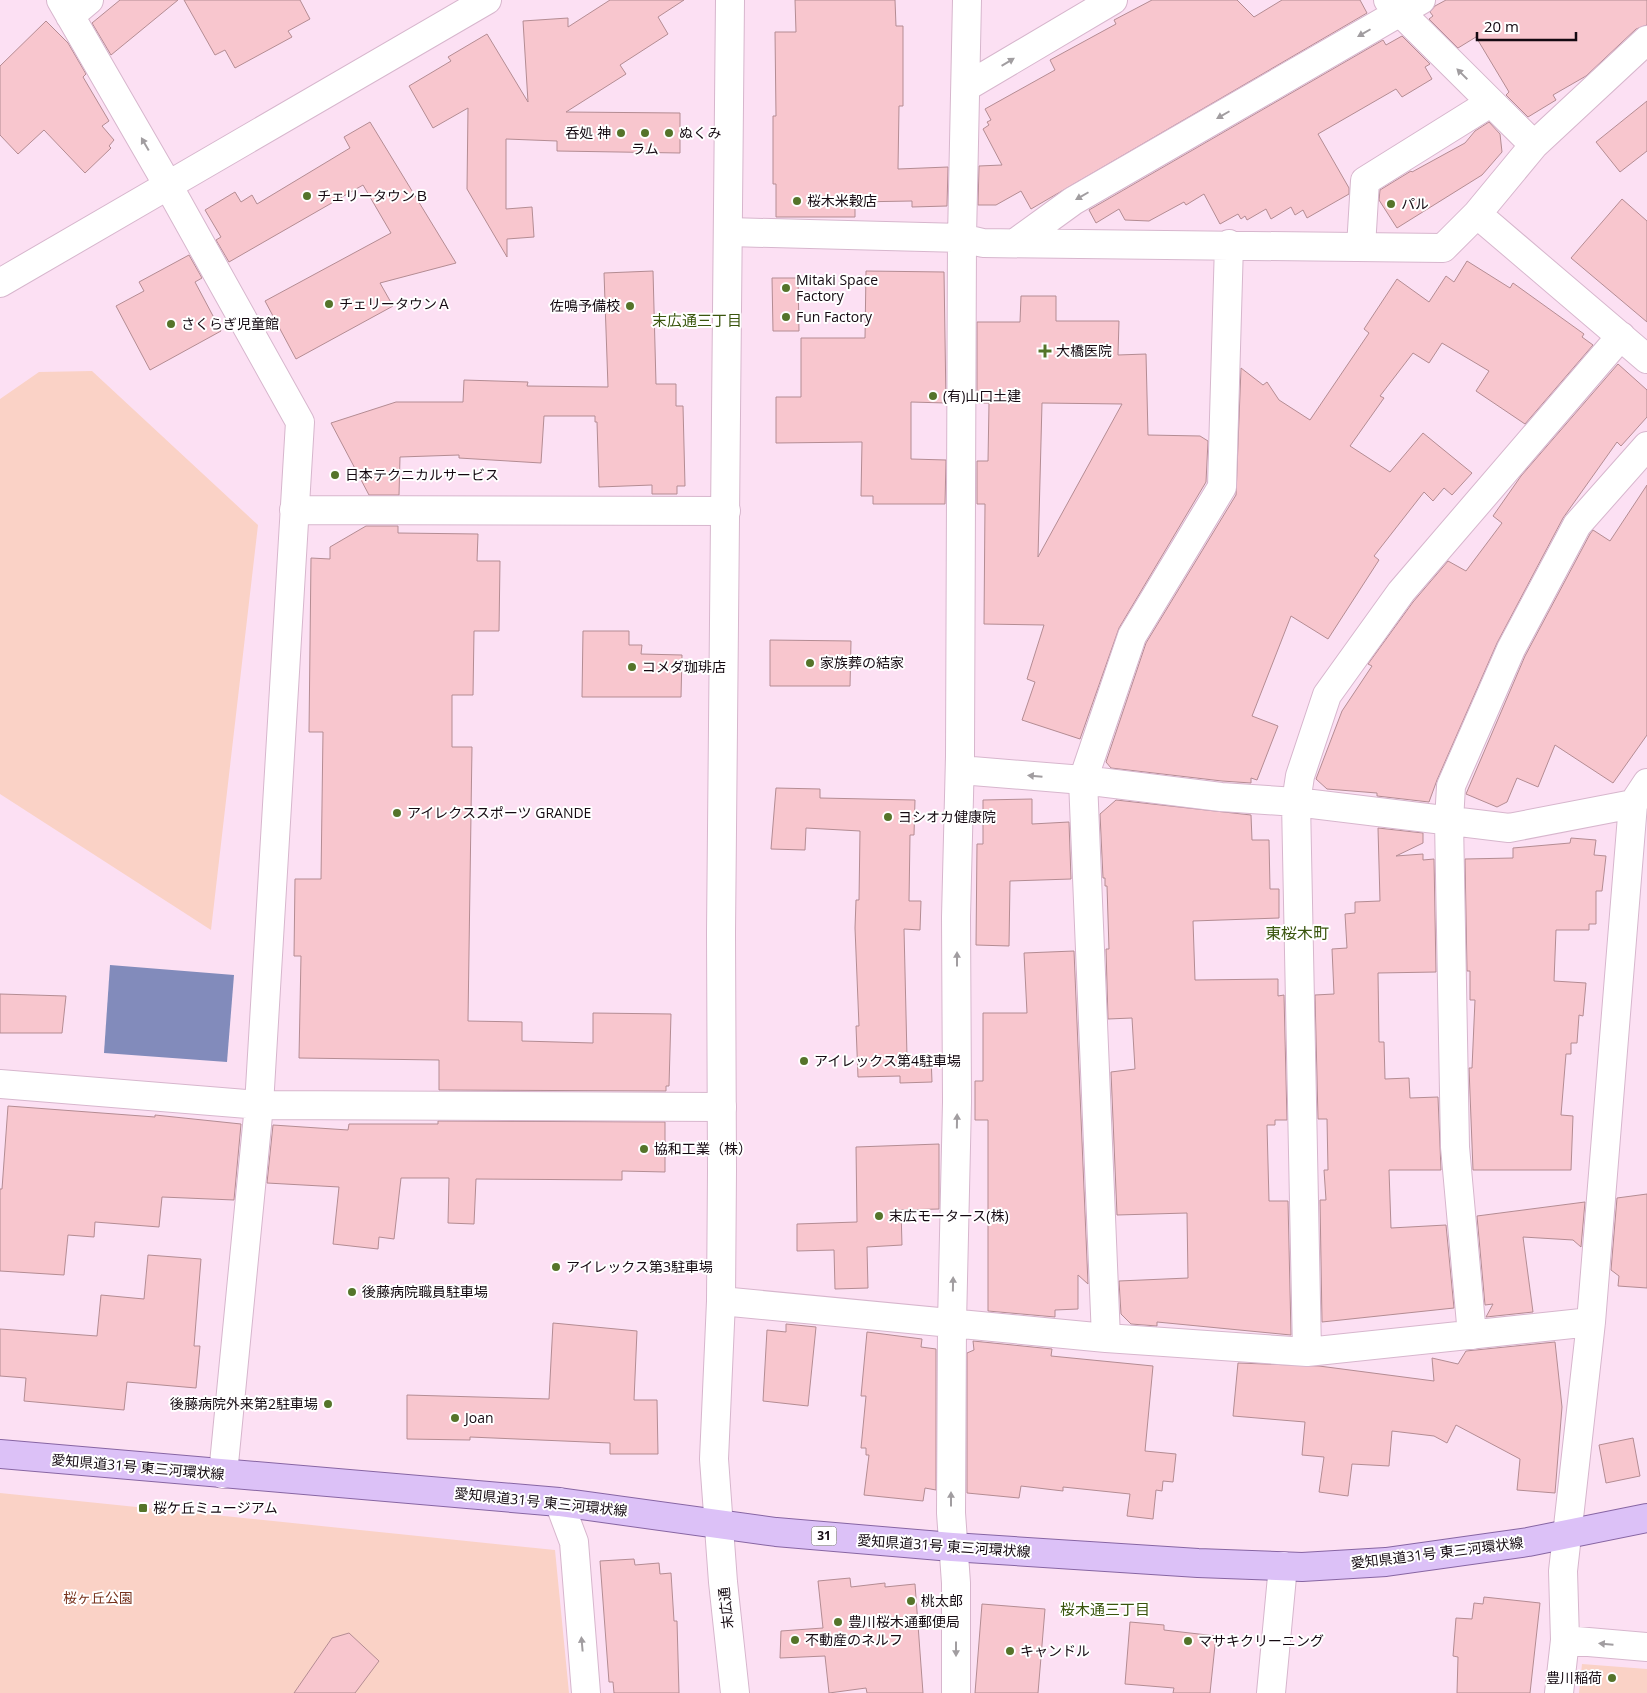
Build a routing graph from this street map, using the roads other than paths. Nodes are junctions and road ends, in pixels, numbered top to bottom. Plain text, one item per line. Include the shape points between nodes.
1 (487, 0) edge
2 (730, 0) edge
3 (967, 0) edge
4 (1113, 0) edge
5 (1403, 4) edge
6 (73, 5) edge
7 (1647, 40) edge
8 (966, 87) junction
9 (1490, 102) junction
10 (1534, 145) junction
11 (169, 186) junction
12 (1477, 214) junction
13 (729, 232) junction
14 (962, 238) junction
15 (1015, 243) junction
16 (1229, 244) junction
17 (1361, 246) junction
18 (0, 283) edge
19 (1621, 336) junction
20 (1647, 359) edge
21 (1647, 446) edge
22 (294, 510) junction
23 (726, 511) junction
24 (960, 770) junction
25 (1083, 780) junction
26 (1640, 793) edge
27 (1296, 802) junction
28 (1449, 822) junction
29 (0, 1084) edge
30 (259, 1105) junction
31 (722, 1107) junction
32 (720, 1301) junction
33 (1591, 1322) junction
34 (952, 1324) junction
35 (1472, 1335) junction
36 (1106, 1338) junction
37 (1307, 1352) junction
38 (0, 1454) edge
39 (223, 1474) junction
40 (560, 1502) junction
41 (1647, 1518) edge
42 (718, 1523) junction
43 (1567, 1534) junction
44 (952, 1547) junction
45 (1283, 1566) junction
46 (1565, 1640) junction
47 (1647, 1647) edge
48 (586, 1693) edge
49 (735, 1693) edge
50 (956, 1693) edge
51 (1271, 1693) edge
52 (1559, 1693) edge

1 - 11 street
2 - 13 street, 末広通
3 - 8 street
8 -> 4 street
9 -> 5 street
5 -> 15 street via 1073,201
11 -> 6 street
7 - 10 street
8 - 14 street
9 - 10 street
9 - 17 street via 1365,181
10 - 12 street
11 - 18 street
11 - 22 street via 300,422
12 - 17 street via 1444,248
12 - 19 street
13 - 14 street
13 - 23 street, 末広通
14 - 15 street via 983,243
14 - 24 street
15 - 16 street
16 - 17 street
16 - 25 street via 1222,487 1132,636
19 - 20 street
19 - 27 street via 1401,592 1327,695 1300,776
21 - 28 street via 1577,524 1520,632 1451,786
22 - 23 street
22 - 30 street
23 - 31 street, 末広通
25 -> 24 street
34 -> 24 street
25 - 27 street via 1221,797
25 - 36 street
26 - 28 street via 1509,828
26 - 33 street
27 - 28 street
27 - 37 street
28 - 35 street via 1455,1148
29 - 30 street
30 - 31 street
30 - 39 street
31 - 32 street, 末広通
32 - 34 street
32 - 42 street, 末広通 via 714,1459
33 - 35 street
33 - 43 street
34 - 36 street
44 -> 34 street
35 - 37 street
36 - 37 street
38 - 39 main road, 愛知県道31号 東三河環状線 / 31
39 - 40 main road, 愛知県道31号 東三河環状線 / 31
40 - 42 main road, 愛知県道31号 東三河環状線 / 31
48 -> 40 street via 574,1542
41 - 43 main road, 愛知県道31号 東三河環状線 / 31
42 - 44 main road, 愛知県道31号 東三河環状線 / 31 via 776,1532
42 - 49 street, 末広通
43 - 45 main road, 愛知県道31号 東三河環状線 / 31 via 1386,1562
43 - 46 street via 1563,1571
44 - 45 main road, 愛知県道31号 東三河環状線 / 31
44 -> 50 street via 956,1583
45 - 51 street
47 -> 46 street
46 - 52 street

